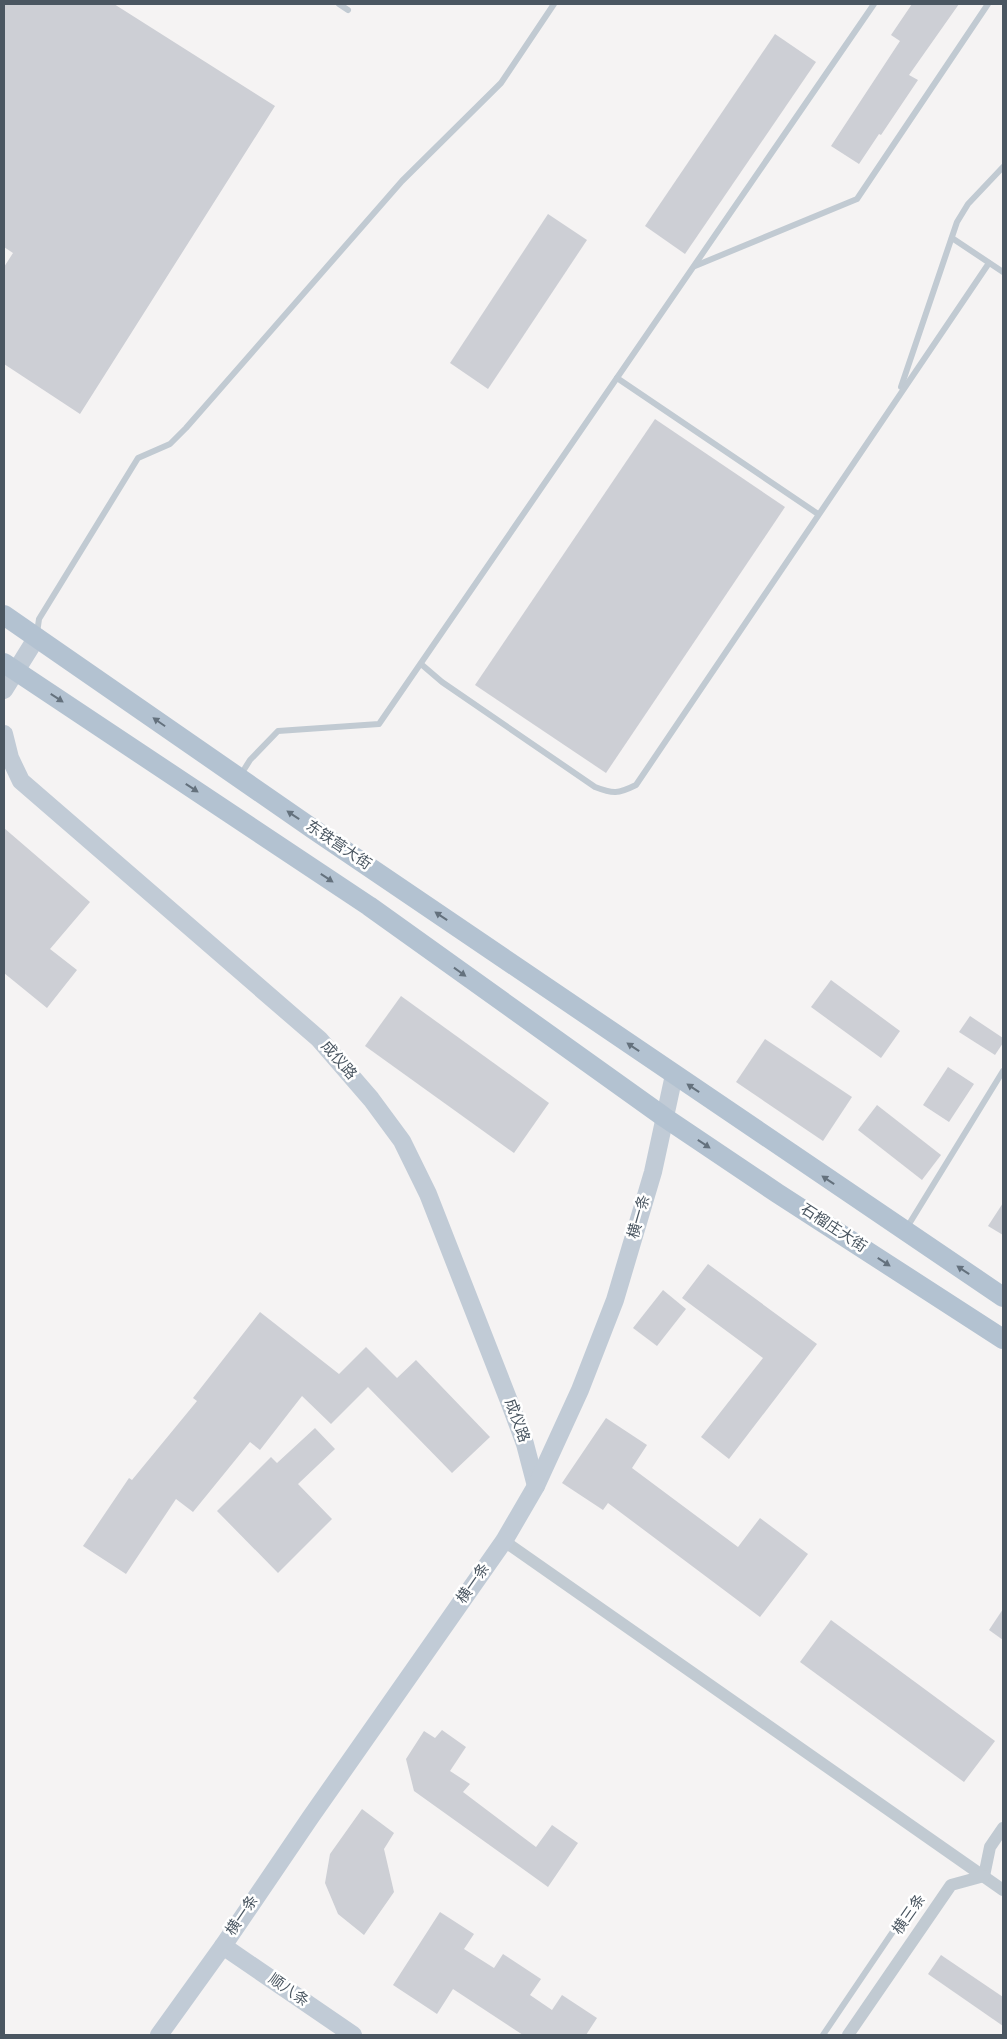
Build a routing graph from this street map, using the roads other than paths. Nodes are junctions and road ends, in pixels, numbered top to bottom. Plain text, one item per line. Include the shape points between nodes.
1 (339, 4) edge
2 (554, 4) edge
3 (874, 4) edge
4 (988, 4) edge
5 (348, 10) dead end
6 (1003, 167) edge
7 (952, 238) junction
8 (989, 263) junction
9 (694, 267) junction
10 (1003, 272) edge
11 (617, 378) junction
12 (898, 395) junction
13 (818, 514) junction
14 (4, 615) edge
15 (37, 637) junction
16 (421, 664) junction
17 (10, 667) edge
18 (4, 690) edge
19 (4, 734) edge
20 (239, 777) junction
21 (1003, 1071) edge
22 (674, 1075) junction
23 (664, 1117) junction
24 (904, 1232) junction
25 (1003, 1297) edge
26 (1003, 1339) edge
27 (536, 1486) junction
28 (504, 1541) junction
29 (1003, 1828) edge
30 (984, 1876) junction
31 (1003, 1890) edge
32 (915, 1899) dead end
33 (223, 1946) junction
34 (159, 2035) edge
35 (353, 2035) edge
36 (822, 2035) edge
37 (848, 2035) edge

1 - 5 lane
2 - 15 lane via 501,84 402,181 186,428 170,444 138,458 39,619
3 - 9 lane
4 - 9 lane via 857,199
6 - 7 lane via 968,204
7 - 8 lane
7 - 12 lane
8 - 10 lane
8 - 12 lane
9 - 11 lane
11 - 13 lane
11 - 16 lane
12 - 13 lane
13 - 16 lane via 636,785 624,791 610,793 595,787 442,682
14 - 15 main road, 东铁营大街
15 - 17 street
20 -> 15 main road, 东铁营大街
16 - 20 lane via 379,724 278,731 250,760
17 - 18 street
17 -> 23 main road via 369,906
19 - 27 street, 成仪路 via 21,782 319,1039 402,1140 428,1194 509,1401
22 -> 20 main road, 东铁营大街
21 - 24 lane
22 - 23 street, 横一条
24 -> 22 main road
23 -> 26 main road, 石榴庄大街
23 - 27 street, 横一条 via 653,1172 615,1300 580,1390
25 -> 24 main road
27 - 28 street, 横一条
28 - 30 street
28 - 33 street, 横一条
29 - 30 street via 990,1847
30 - 31 street
30 - 37 street, 横三条 via 951,1885
32 - 36 lane
33 - 34 street, 横一条
33 - 35 street, 顺八条

